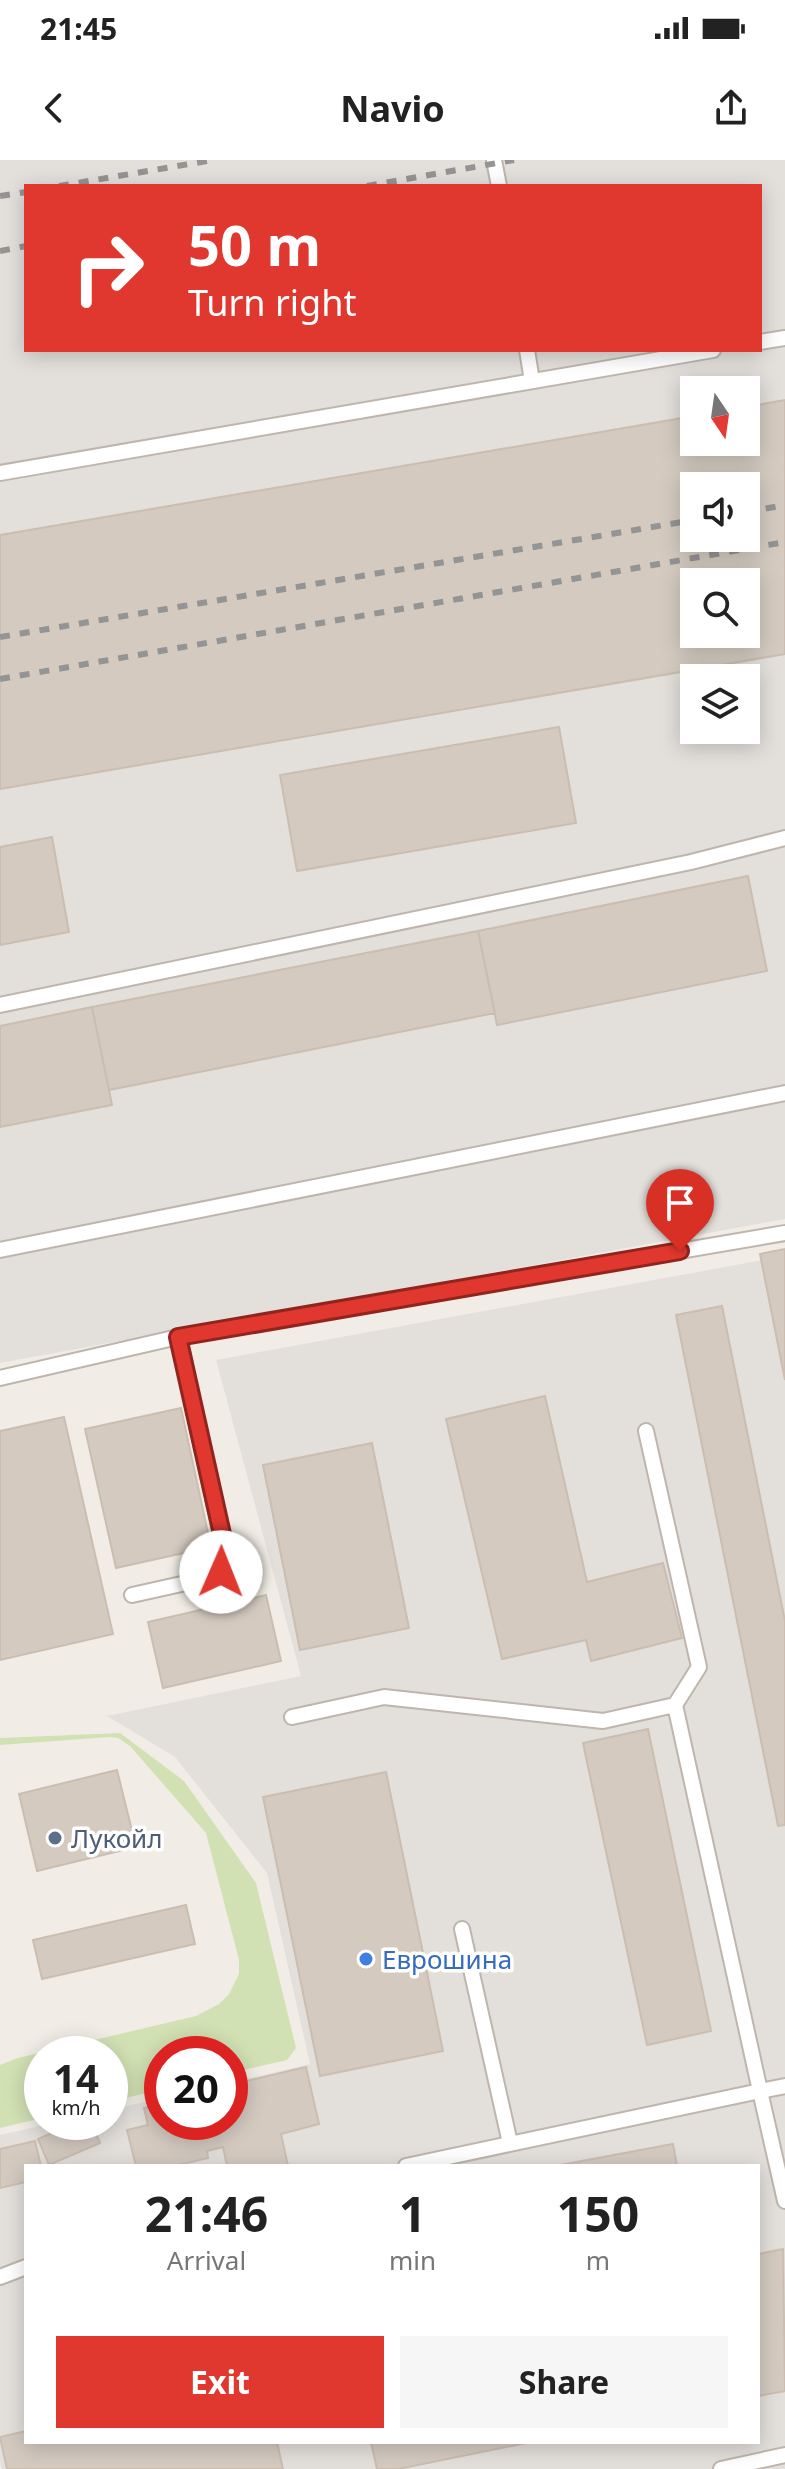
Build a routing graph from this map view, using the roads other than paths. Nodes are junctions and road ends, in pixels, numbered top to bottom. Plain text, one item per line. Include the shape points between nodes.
1 (494, 160) edge
2 (499, 184) edge
3 (785, 338) edge
4 (762, 342) edge
5 (527, 352) edge
6 (701, 352) edge
7 (532, 381) junction
8 (0, 473) edge
9 (785, 838) edge
10 (0, 1005) edge
11 (785, 1093) edge
12 (785, 1233) edge
13 (0, 1250) edge
14 (178, 1337) junction
15 (0, 1378) edge
16 (646, 1431) dead end
17 (132, 1595) dead end
18 (675, 1705) junction
19 (292, 1717) dead end
20 (462, 1929) dead end
21 (785, 2086) edge
22 (760, 2091) junction
23 (510, 2143) junction
24 (415, 2164) edge
25 (785, 2201) edge
26 (24, 2268) edge
27 (0, 2277) edge
28 (785, 2455) edge
29 (721, 2469) edge

1 - 2 lane
3 - 4 lane
5 - 7 lane
6 - 7 lane
7 - 8 lane
9 - 10 lane
11 - 13 lane
12 - 14 lane
14 - 15 lane
14 - 17 lane via 227,1562 221,1572 204,1579
16 - 18 lane via 699,1667
18 - 19 lane via 603,1721 384,1697
18 - 22 lane
20 - 23 lane
21 - 22 lane
22 - 23 lane
22 - 25 lane
23 - 24 lane
26 - 27 lane
28 - 29 lane

